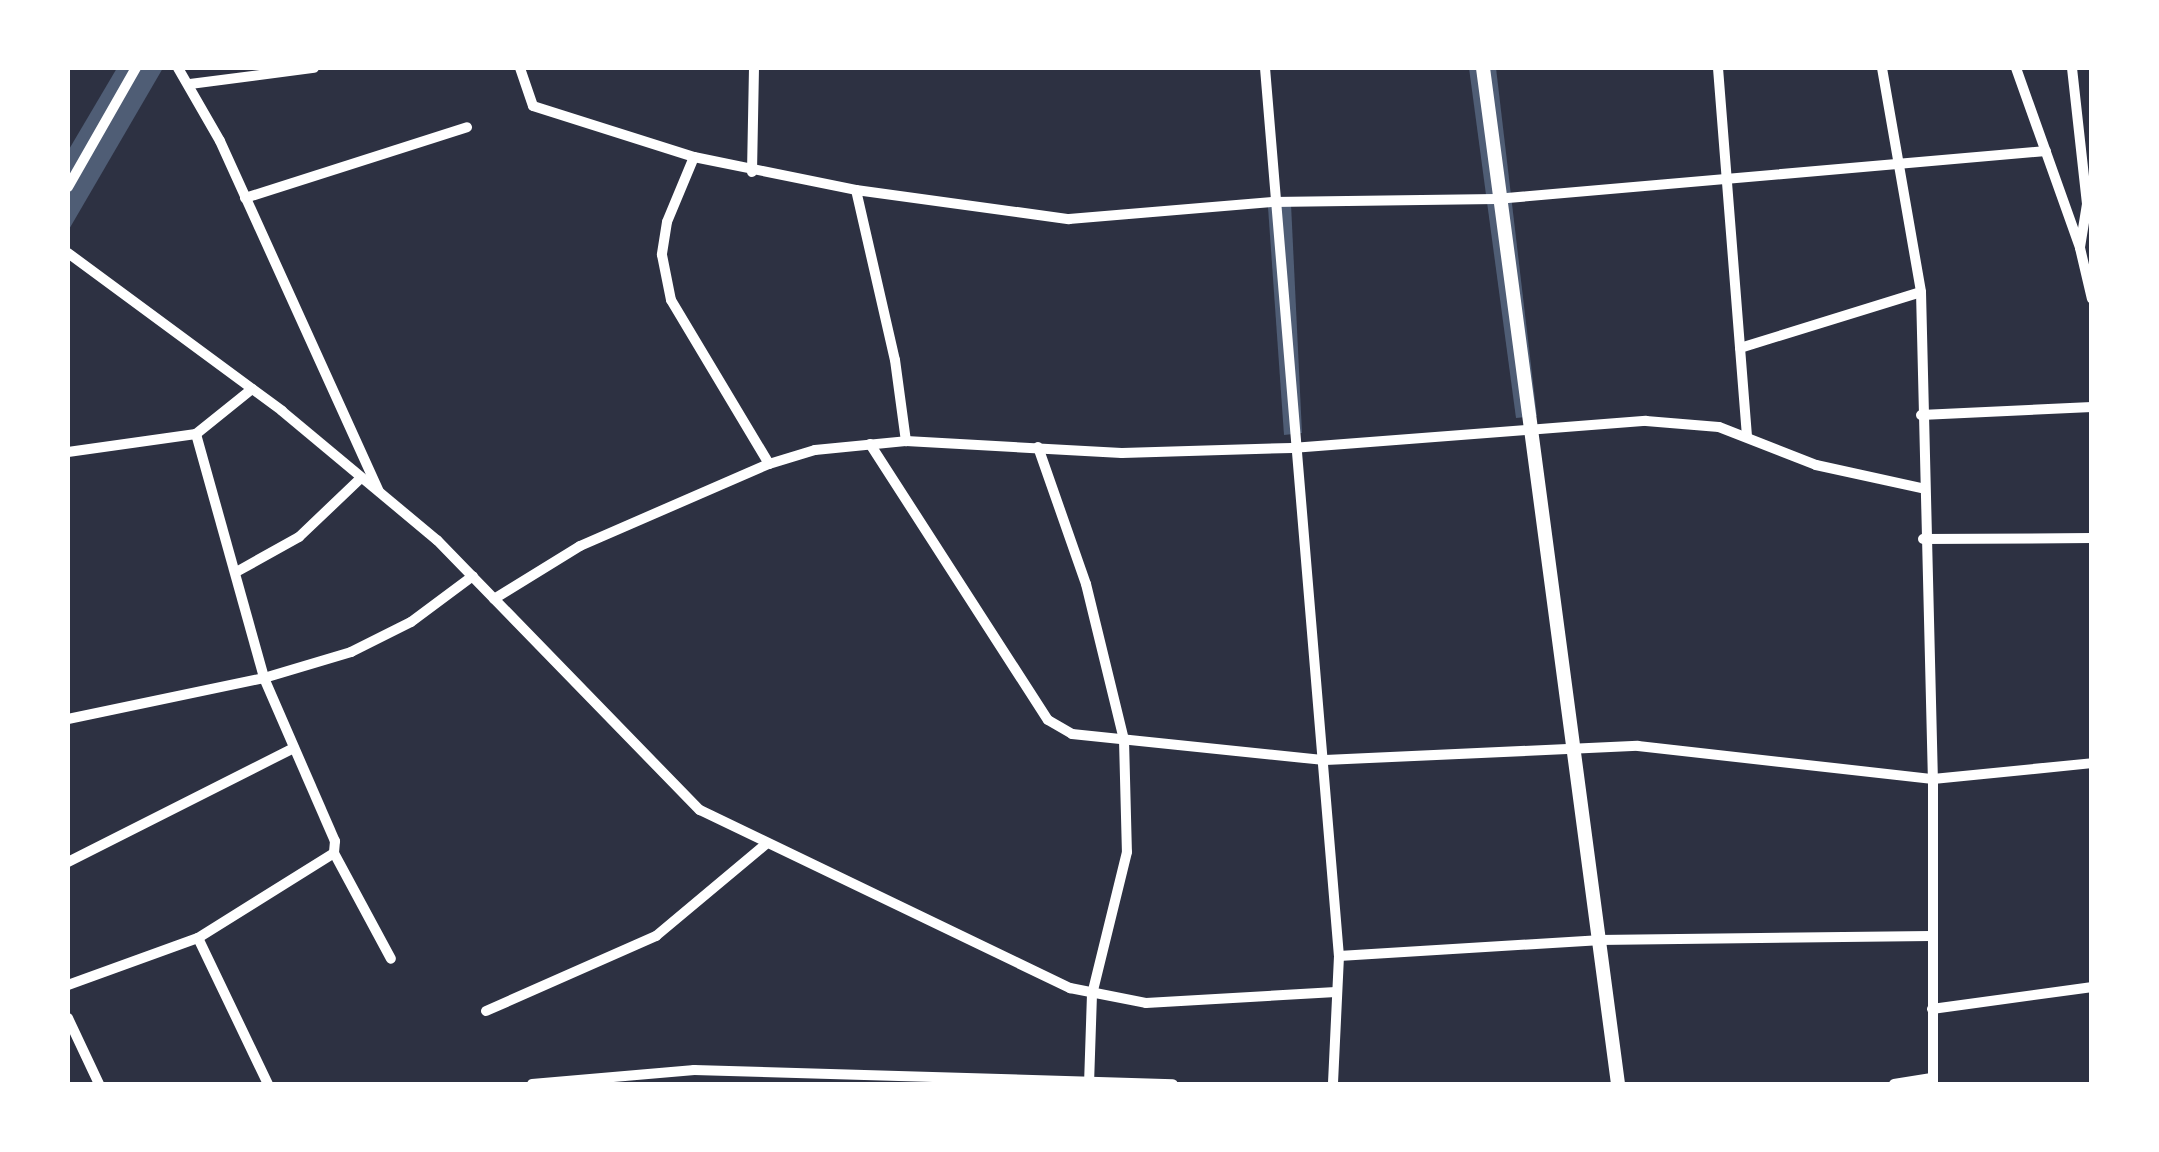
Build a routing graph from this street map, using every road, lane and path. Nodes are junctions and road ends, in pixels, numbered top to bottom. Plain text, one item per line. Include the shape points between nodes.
1 (136, 68) edge
2 (178, 68) edge
3 (314, 68) edge
4 (520, 68) edge
5 (754, 68) edge
6 (1265, 68) edge
7 (1483, 68) edge
8 (1718, 68) edge
9 (1882, 68) edge
10 (2016, 68) edge
11 (2072, 68) edge
12 (190, 84) junction
13 (467, 127) dead end
14 (2046, 151) junction
15 (694, 157) junction
16 (1895, 160) junction
17 (752, 172) junction
18 (1726, 174) junction
19 (68, 187) edge
20 (856, 190) junction
21 (245, 198) junction
22 (1496, 199) junction
23 (1273, 202) junction
24 (2080, 248) junction
25 (68, 253) edge
26 (1921, 292) junction
27 (2092, 300) edge
28 (1740, 348) junction
29 (252, 389) junction
30 (2092, 407) edge
31 (1921, 415) junction
32 (1530, 430) junction
33 (196, 434) junction
34 (1747, 436) junction
35 (906, 441) junction
36 (870, 444) junction
37 (1038, 447) junction
38 (1292, 448) junction
39 (68, 452) edge
40 (770, 464) junction
41 (360, 478) junction
42 (1922, 488) junction
43 (380, 492) junction
44 (1923, 538) junction
45 (2092, 538) edge
46 (238, 571) junction
47 (473, 576) junction
48 (494, 599) junction
49 (264, 678) junction
50 (68, 719) edge
51 (1124, 740) junction
52 (294, 748) junction
53 (1570, 749) junction
54 (1325, 760) junction
55 (2092, 763) edge
56 (1934, 778) junction
57 (766, 844) junction
58 (334, 853) junction
59 (68, 862) edge
60 (1931, 936) junction
61 (198, 938) junction
62 (1598, 940) junction
63 (1338, 956) junction
64 (391, 959) dead end
65 (68, 985) edge
66 (2092, 987) edge
67 (1336, 992) junction
68 (1092, 994) junction
69 (1932, 1009) junction
70 (486, 1011) dead end
71 (68, 1018) edge
72 (1932, 1081) edge
73 (1088, 1082) edge
74 (99, 1084) edge
75 (268, 1084) edge
76 (532, 1084) edge
77 (1173, 1084) edge
78 (1333, 1084) edge
79 (1618, 1084) edge
80 (1894, 1084) edge

1 - 19 street
2 - 12 street
3 - 12 street
4 - 15 street via 533,106
5 - 17 street
6 - 23 street
7 - 22 main road
8 - 18 street
9 - 16 street
10 - 14 street
11 - 24 street via 2087,204
12 - 21 street
13 - 21 street
14 - 16 street
14 - 24 street
15 - 17 street
15 - 40 street via 667,222 662,256 671,300
16 - 18 street
16 - 26 street
17 - 20 street
18 - 22 street
18 - 28 street
20 - 23 street via 1069,220
20 - 35 street via 895,360
21 - 43 street
22 - 23 street
22 - 32 main road
23 - 38 street
24 - 27 street
25 - 29 street
26 - 28 street
26 - 31 street
28 - 34 street
29 - 33 street
29 - 41 street
30 - 31 street
31 - 42 street
32 - 34 street via 1646,421 1701,424
32 - 38 street
32 - 53 main road
33 - 39 street
33 - 46 street
34 - 42 street via 1816,465
35 - 36 street
35 - 37 street
36 - 40 street
36 - 51 street via 1048,720 1072,734
37 - 38 street via 1122,453
37 - 51 street via 1086,584
38 - 54 street
40 - 48 street via 580,546
41 - 43 street
41 - 46 street via 300,537
42 - 44 street
43 - 47 street
44 - 45 street
44 - 56 street
46 - 49 street
47 - 48 street
47 - 49 street via 376,641
48 - 57 street via 680,795
49 - 50 street
49 - 52 street
51 - 54 street
51 - 68 street via 1127,852
52 - 58 street via 335,841
52 - 59 street
53 - 54 street
53 - 56 street via 1638,746
53 - 62 main road
54 - 63 street
55 - 56 street
56 - 60 street
57 - 68 street via 980,949
57 - 70 street via 656,936
58 - 61 street
58 - 64 street
60 - 62 street
60 - 69 street
61 - 65 street
61 - 75 street
62 - 63 street
62 - 79 main road
63 - 67 street
66 - 69 street
67 - 68 street via 1146,1003
67 - 78 street
68 - 73 street
69 - 72 street
71 - 74 street
72 - 80 street
73 - 76 street via 694,1070
73 - 77 street

